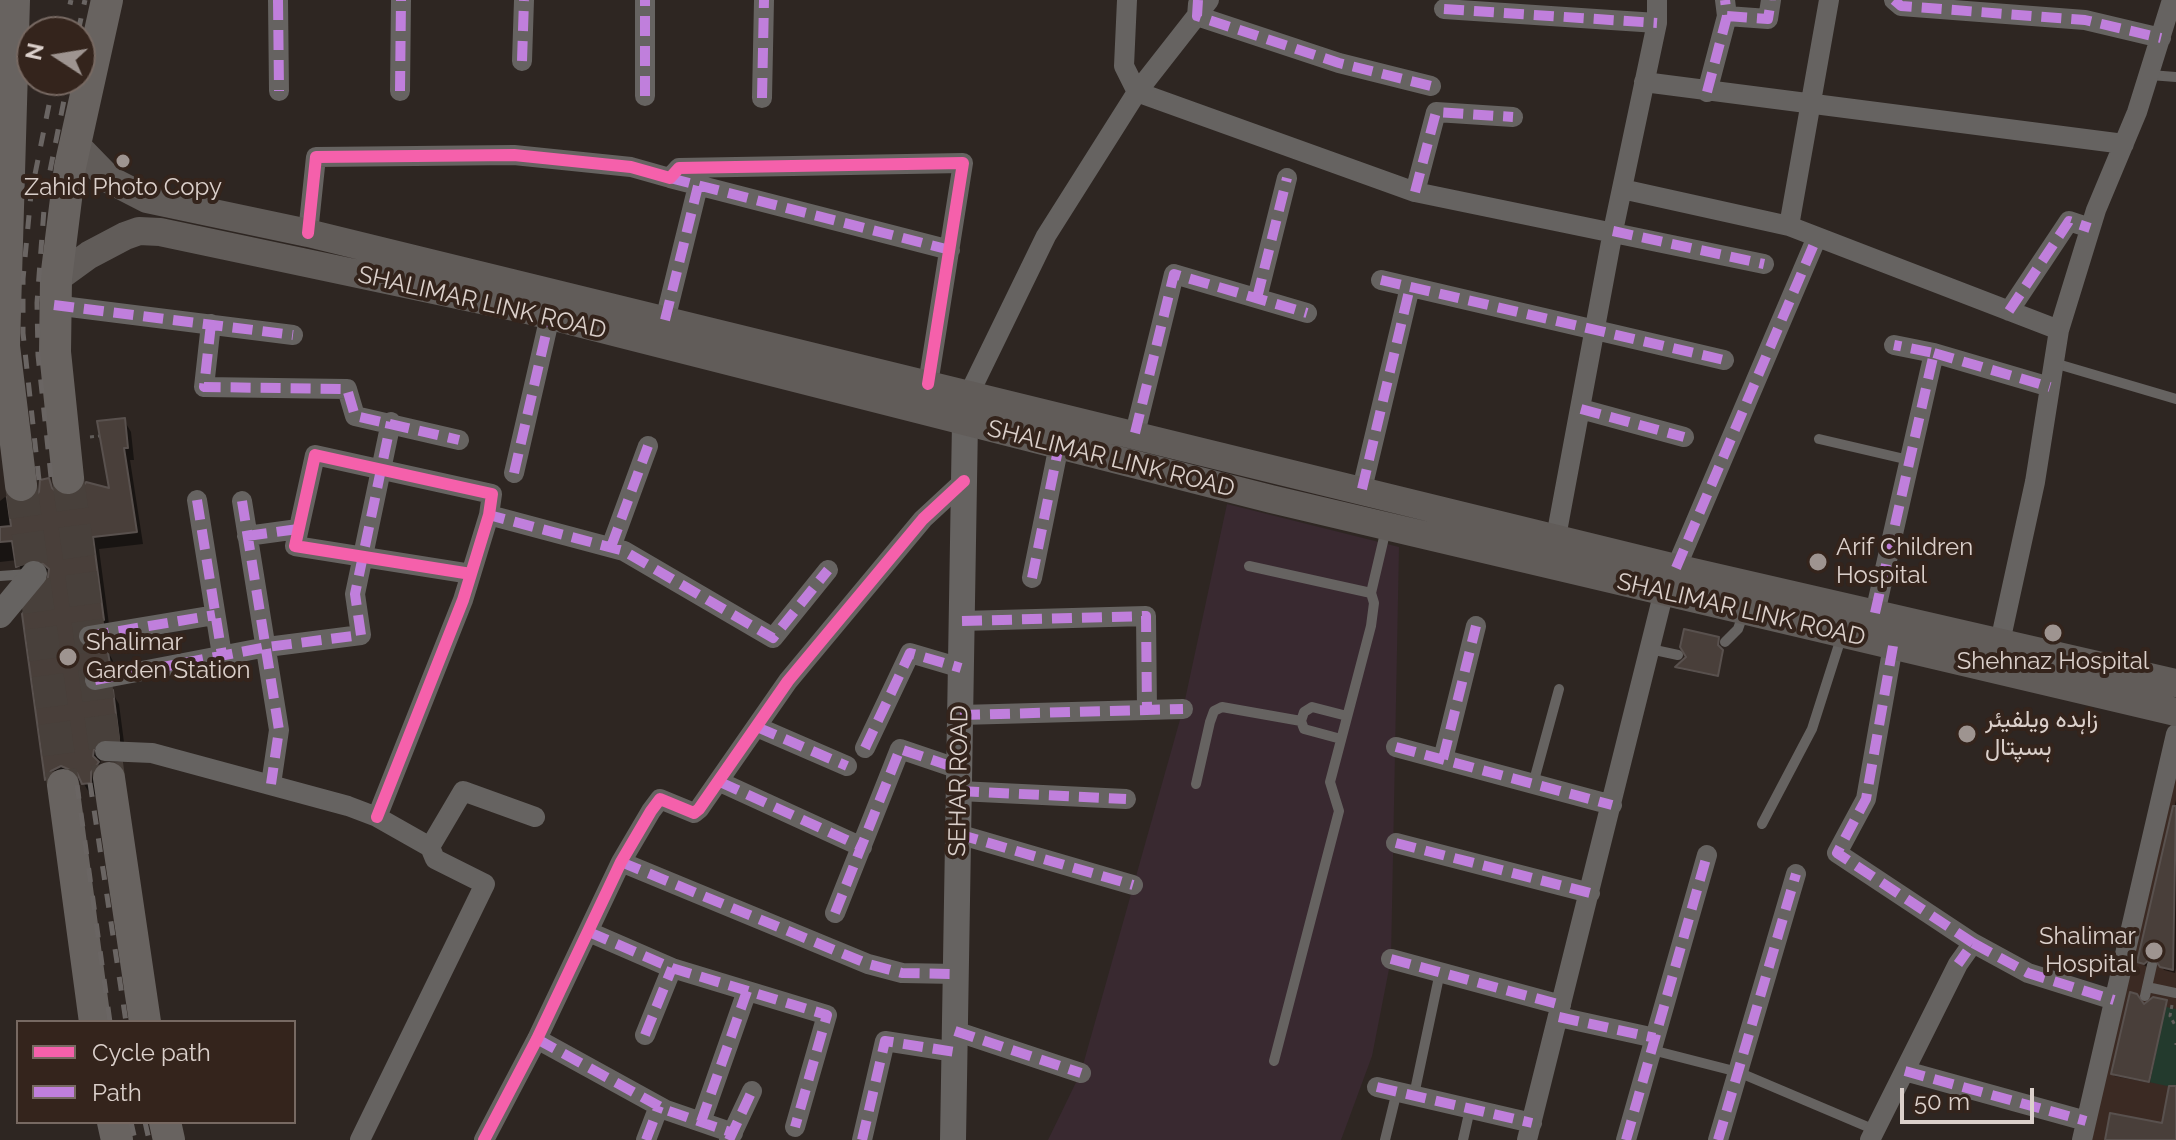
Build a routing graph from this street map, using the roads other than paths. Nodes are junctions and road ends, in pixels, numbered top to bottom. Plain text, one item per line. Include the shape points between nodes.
1 (14, 0) edge
2 (107, 0) edge
3 (278, 0) edge
4 (401, 0) edge
5 (524, 0) edge
6 (645, 0) edge
7 (764, 0) edge
8 (1127, 0) edge
9 (1657, 0) edge
10 (1771, 0) edge
11 (1829, 0) edge
12 (1894, 0) edge
13 (2172, 0) edge
14 (1201, 5) edge
15 (1980, 6) edge
16 (1726, 8) edge
17 (1444, 9) dead end
18 (1657, 23) junction
19 (2161, 38) junction
20 (522, 61) dead end
21 (2150, 75) junction
22 (2176, 77) edge
23 (1644, 82) junction
24 (1431, 86) dead end
25 (279, 91) dead end
26 (400, 91) dead end
27 (1137, 92) junction
28 (1707, 92) junction
29 (645, 96) dead end
30 (762, 98) dead end
31 (1813, 105) junction
32 (1513, 117) dead end
33 (75, 144) junction
34 (2124, 144) junction
35 (670, 178) junction
36 (1287, 178) dead end
37 (698, 186) junction
38 (1622, 189) junction
39 (1415, 192) junction
40 (1789, 226) junction
41 (2090, 228) junction
42 (1613, 231) junction
43 (308, 233) junction
44 (1817, 237) junction
45 (950, 250) junction
46 (1764, 264) dead end
47 (1381, 280) dead end
48 (1410, 287) junction
49 (55, 292) junction
50 (1257, 298) junction
51 (2009, 311) junction
52 (1307, 313) dead end
53 (550, 316) junction
54 (615, 320) junction
55 (665, 320) junction
56 (211, 324) junction
57 (1597, 329) junction
58 (2059, 330) junction
59 (293, 335) dead end
60 (1894, 345) dead end
61 (1934, 353) junction
62 (1724, 360) dead end
63 (2054, 363) junction
64 (928, 384) junction
65 (2050, 387) junction
66 (2176, 399) edge
67 (967, 408) junction
68 (1581, 409) junction
69 (5, 412) edge
70 (391, 422) junction
71 (1135, 433) junction
72 (1684, 437) dead end
73 (1819, 439) dead end
74 (459, 440) dead end
75 (1059, 445) junction
76 (648, 446) dead end
77 (1909, 460) junction
78 (1278, 468) junction
79 (382, 470) junction
80 (514, 473) dead end
81 (68, 478) tunnel mouth
82 (964, 481) junction
83 (21, 485) tunnel mouth
84 (1362, 489) junction
85 (1271, 499) junction
86 (197, 500) dead end
87 (242, 501) dead end
88 (489, 515) junction
89 (1386, 527) junction
90 (298, 529) junction
91 (247, 536) junction
92 (1556, 537) junction
93 (611, 547) junction
94 (363, 557) junction
95 (1249, 566) dead end
96 (828, 570) dead end
97 (34, 574) joint
98 (471, 574) junction
99 (0, 576) edge
100 (1032, 578) dead end
101 (1670, 580) junction
102 (1371, 593) junction
103 (1745, 611) junction
104 (1875, 613) junction
105 (0, 615) edge
106 (215, 615) junction
107 (962, 621) junction
108 (1476, 626) dead end
109 (1843, 634) junction
110 (89, 636) dead end
111 (1725, 642) dead end
112 (2000, 642) junction
113 (1893, 646) junction
114 (267, 647) junction
115 (1650, 649) junction
116 (222, 655) junction
117 (1678, 655) dead end
118 (961, 668) junction
119 (95, 680) dead end
120 (2176, 683) edge
121 (1559, 689) dead end
122 (1183, 709) dead end
123 (1147, 710) junction
124 (2176, 712) edge
125 (960, 715) junction
126 (1347, 716) junction
127 (1301, 721) junction
128 (757, 727) junction
129 (2176, 734) edge
130 (1341, 739) junction
131 (1396, 747) dead end
132 (865, 748) dead end
133 (1443, 759) junction
134 (107, 764) joint
135 (847, 766) dead end
136 (959, 780) junction
137 (720, 782) junction
138 (271, 784) junction
139 (1196, 784) dead end
140 (1533, 784) junction
141 (63, 785) tunnel mouth
142 (1126, 799) dead end
143 (1612, 805) junction
144 (377, 817) junction
145 (535, 817) dead end
146 (1762, 824) dead end
147 (115, 826) junction
148 (958, 834) junction
149 (70, 838) junction
150 (1396, 843) dead end
151 (430, 847) junction
152 (862, 847) junction
153 (1707, 855) dead end
154 (621, 862) junction
155 (1796, 874) dead end
156 (1133, 885) dead end
157 (1590, 893) junction
158 (126, 906) junction
159 (835, 913) dead end
160 (81, 922) junction
161 (589, 932) junction
162 (1973, 943) junction
163 (1391, 959) dead end
164 (2152, 965) dead end
165 (672, 968) junction
166 (1440, 972) junction
167 (956, 974) junction
168 (747, 991) junction
169 (2175, 993) edge
170 (2114, 1000) junction
171 (1560, 1011) junction
172 (95, 1020) edge
173 (145, 1020) edge
174 (645, 1035) dead end
175 (537, 1039) junction
176 (955, 1042) junction
177 (1654, 1044) junction
178 (1274, 1061) dead end
179 (1905, 1071) junction
180 (1738, 1072) junction
181 (1081, 1073) dead end
182 (752, 1091) dead end
183 (1396, 1091) junction
184 (659, 1106) junction
185 (1470, 1109) junction
186 (701, 1122) junction
187 (795, 1127) dead end
188 (2084, 1130) edge
189 (1530, 1131) edge
190 (1873, 1135) edge
191 (731, 1136) edge
192 (363, 1139) edge
193 (484, 1140) edge
194 (646, 1140) edge
195 (862, 1140) edge
196 (953, 1140) edge
197 (1385, 1140) edge
198 (1463, 1140) edge
199 (1626, 1140) edge
200 (1718, 1140) edge

1 - 69 main road
2 - 33 main road
3 - 25 street
4 - 26 street
5 - 20 street
6 - 29 street
7 - 30 street
8 - 27 street via 1124,66
9 - 18 street
10 - 16 street via 1768,19
11 - 31 street
12 - 15 street via 1901,6
13 - 19 street
14 - 24 street via 1339,63
14 - 27 street
15 - 19 street via 2085,20
16 - 28 street
17 - 18 street
18 - 23 street
19 - 21 street
21 - 22 lane
21 - 34 street
23 - 28 street
23 - 38 street
27 - 39 street
27 - 67 street via 1046,236
28 - 31 street
31 - 34 street
31 - 40 street
32 - 39 street via 1436,112
33 - 43 main road, SHALIMAR LINK ROAD via 110,180 147,199
33 - 49 main road
34 - 41 street
35 - 37 street
35 - 43 street via 631,167 514,155 316,157
35 - 45 street via 679,168 963,163
36 - 50 street
37 - 45 street
37 - 55 street
38 - 40 street
38 - 42 street
39 - 42 street
40 - 44 street
41 - 51 street via 2069,221
41 - 58 street
42 - 46 street
42 - 57 street
43 - 54 main road, SHALIMAR LINK ROAD
44 - 51 street
44 - 101 street
45 - 64 street
47 - 48 street
48 - 57 street
48 - 84 street
49 - 53 main road, SHALIMAR LINK ROAD via 89,255 139,231 160,232
49 - 56 street
49 - 81 main road
50 - 52 street
50 - 71 street via 1174,274
51 - 58 street
53 - 54 main road, SHALIMAR LINK ROAD
53 - 80 street
54 - 55 main road, SHALIMAR LINK ROAD
54 - 67 main road, SHALIMAR LINK ROAD
55 - 64 main road, SHALIMAR LINK ROAD
56 - 59 street
56 - 70 street via 204,387 347,389 355,416
57 - 62 street
57 - 68 street
58 - 63 street
60 - 61 street
61 - 65 street
61 - 77 street
63 - 65 street
63 - 66 lane
64 - 67 main road, SHALIMAR LINK ROAD
65 - 112 street
67 - 71 main road, SHALIMAR LINK ROAD
67 - 75 main road, SHALIMAR LINK ROAD
67 - 82 street, SEHAR ROAD
68 - 72 street
68 - 92 street
69 - 83 main road
70 - 74 street
70 - 79 street
71 - 78 main road, SHALIMAR LINK ROAD
73 - 77 lane
75 - 85 main road, SHALIMAR LINK ROAD
75 - 100 street
76 - 93 street
77 - 104 street
78 - 84 main road, SHALIMAR LINK ROAD
78 - 85 main road
79 - 88 street via 492,494
79 - 90 street via 315,455
79 - 94 street
82 - 107 street, SEHAR ROAD
82 - 128 street via 923,519 788,681
84 - 92 main road, SHALIMAR LINK ROAD
85 - 89 main road, SHALIMAR LINK ROAD
86 - 106 street
87 - 91 street
88 - 93 street
88 - 98 street
89 - 101 main road, SHALIMAR LINK ROAD
89 - 102 lane
90 - 91 street
90 - 94 street via 295,546
91 - 114 street
92 - 101 main road, SHALIMAR LINK ROAD
93 - 96 street via 773,638
94 - 98 street
94 - 114 street via 355,594 361,635
95 - 102 lane
97 - 99 lane
97 - 105 street
98 - 144 street
101 - 103 main road, SHALIMAR LINK ROAD
101 - 104 main road, SHALIMAR LINK ROAD
101 - 115 street
102 - 126 lane via 1371,626
103 - 109 main road, SHALIMAR LINK ROAD
103 - 111 lane
104 - 112 main road, SHALIMAR LINK ROAD
106 - 110 street
106 - 116 street
107 - 118 street, SEHAR ROAD
107 - 123 street via 1146,616
108 - 133 street
109 - 113 main road, SHALIMAR LINK ROAD
109 - 146 lane via 1812,729
112 - 120 main road, SHALIMAR LINK ROAD
113 - 124 main road, SHALIMAR LINK ROAD
113 - 162 street via 1866,799 1837,853
114 - 116 street
114 - 138 street via 279,730
115 - 117 lane
115 - 143 street
116 - 119 street
118 - 125 street, SEHAR ROAD
118 - 132 street via 910,653
121 - 140 lane
122 - 123 street
123 - 125 street
125 - 136 street, SEHAR ROAD
126 - 127 lane via 1312,707
126 - 130 lane
127 - 130 lane via 1304,729
127 - 139 lane via 1230,707 1214,711
128 - 135 street
128 - 137 street
129 - 170 street
130 - 178 lane via 1330,782 1339,811
131 - 133 street
133 - 140 street
134 - 138 street via 152,753
134 - 147 main road
136 - 142 street
136 - 148 street, SEHAR ROAD
136 - 152 street via 900,749
137 - 152 street
137 - 154 street via 694,813 660,799
138 - 144 street
140 - 143 street
141 - 149 main road
143 - 157 street
144 - 151 street
145 - 151 street via 463,791
147 - 149 main road via 98,841
147 - 158 main road
148 - 156 street
148 - 167 street, SEHAR ROAD
149 - 160 main road
150 - 157 street
151 - 192 street via 435,859 485,884
152 - 159 street
153 - 177 street
154 - 161 street
154 - 167 street via 868,964 902,973
155 - 180 street
157 - 171 street
158 - 160 main road via 107,900 96,904
158 - 173 main road
160 - 172 main road
161 - 165 street
161 - 175 street
162 - 170 street via 2028,973
162 - 179 street
163 - 166 street
164 - 169 lane via 2146,991
165 - 168 street
165 - 174 street
166 - 171 street
166 - 183 lane
167 - 176 street, SEHAR ROAD
168 - 186 street
168 - 187 street via 827,1015
170 - 188 street
171 - 177 street
171 - 189 street
175 - 184 street
175 - 193 street
176 - 181 street
176 - 195 street via 885,1041
176 - 196 street, SEHAR ROAD
177 - 180 lane
177 - 199 street
179 - 188 street
179 - 190 street
180 - 190 lane
180 - 200 street
182 - 191 street
183 - 185 street
183 - 197 lane
184 - 186 street
184 - 194 street
185 - 189 street
185 - 198 lane
186 - 191 street

